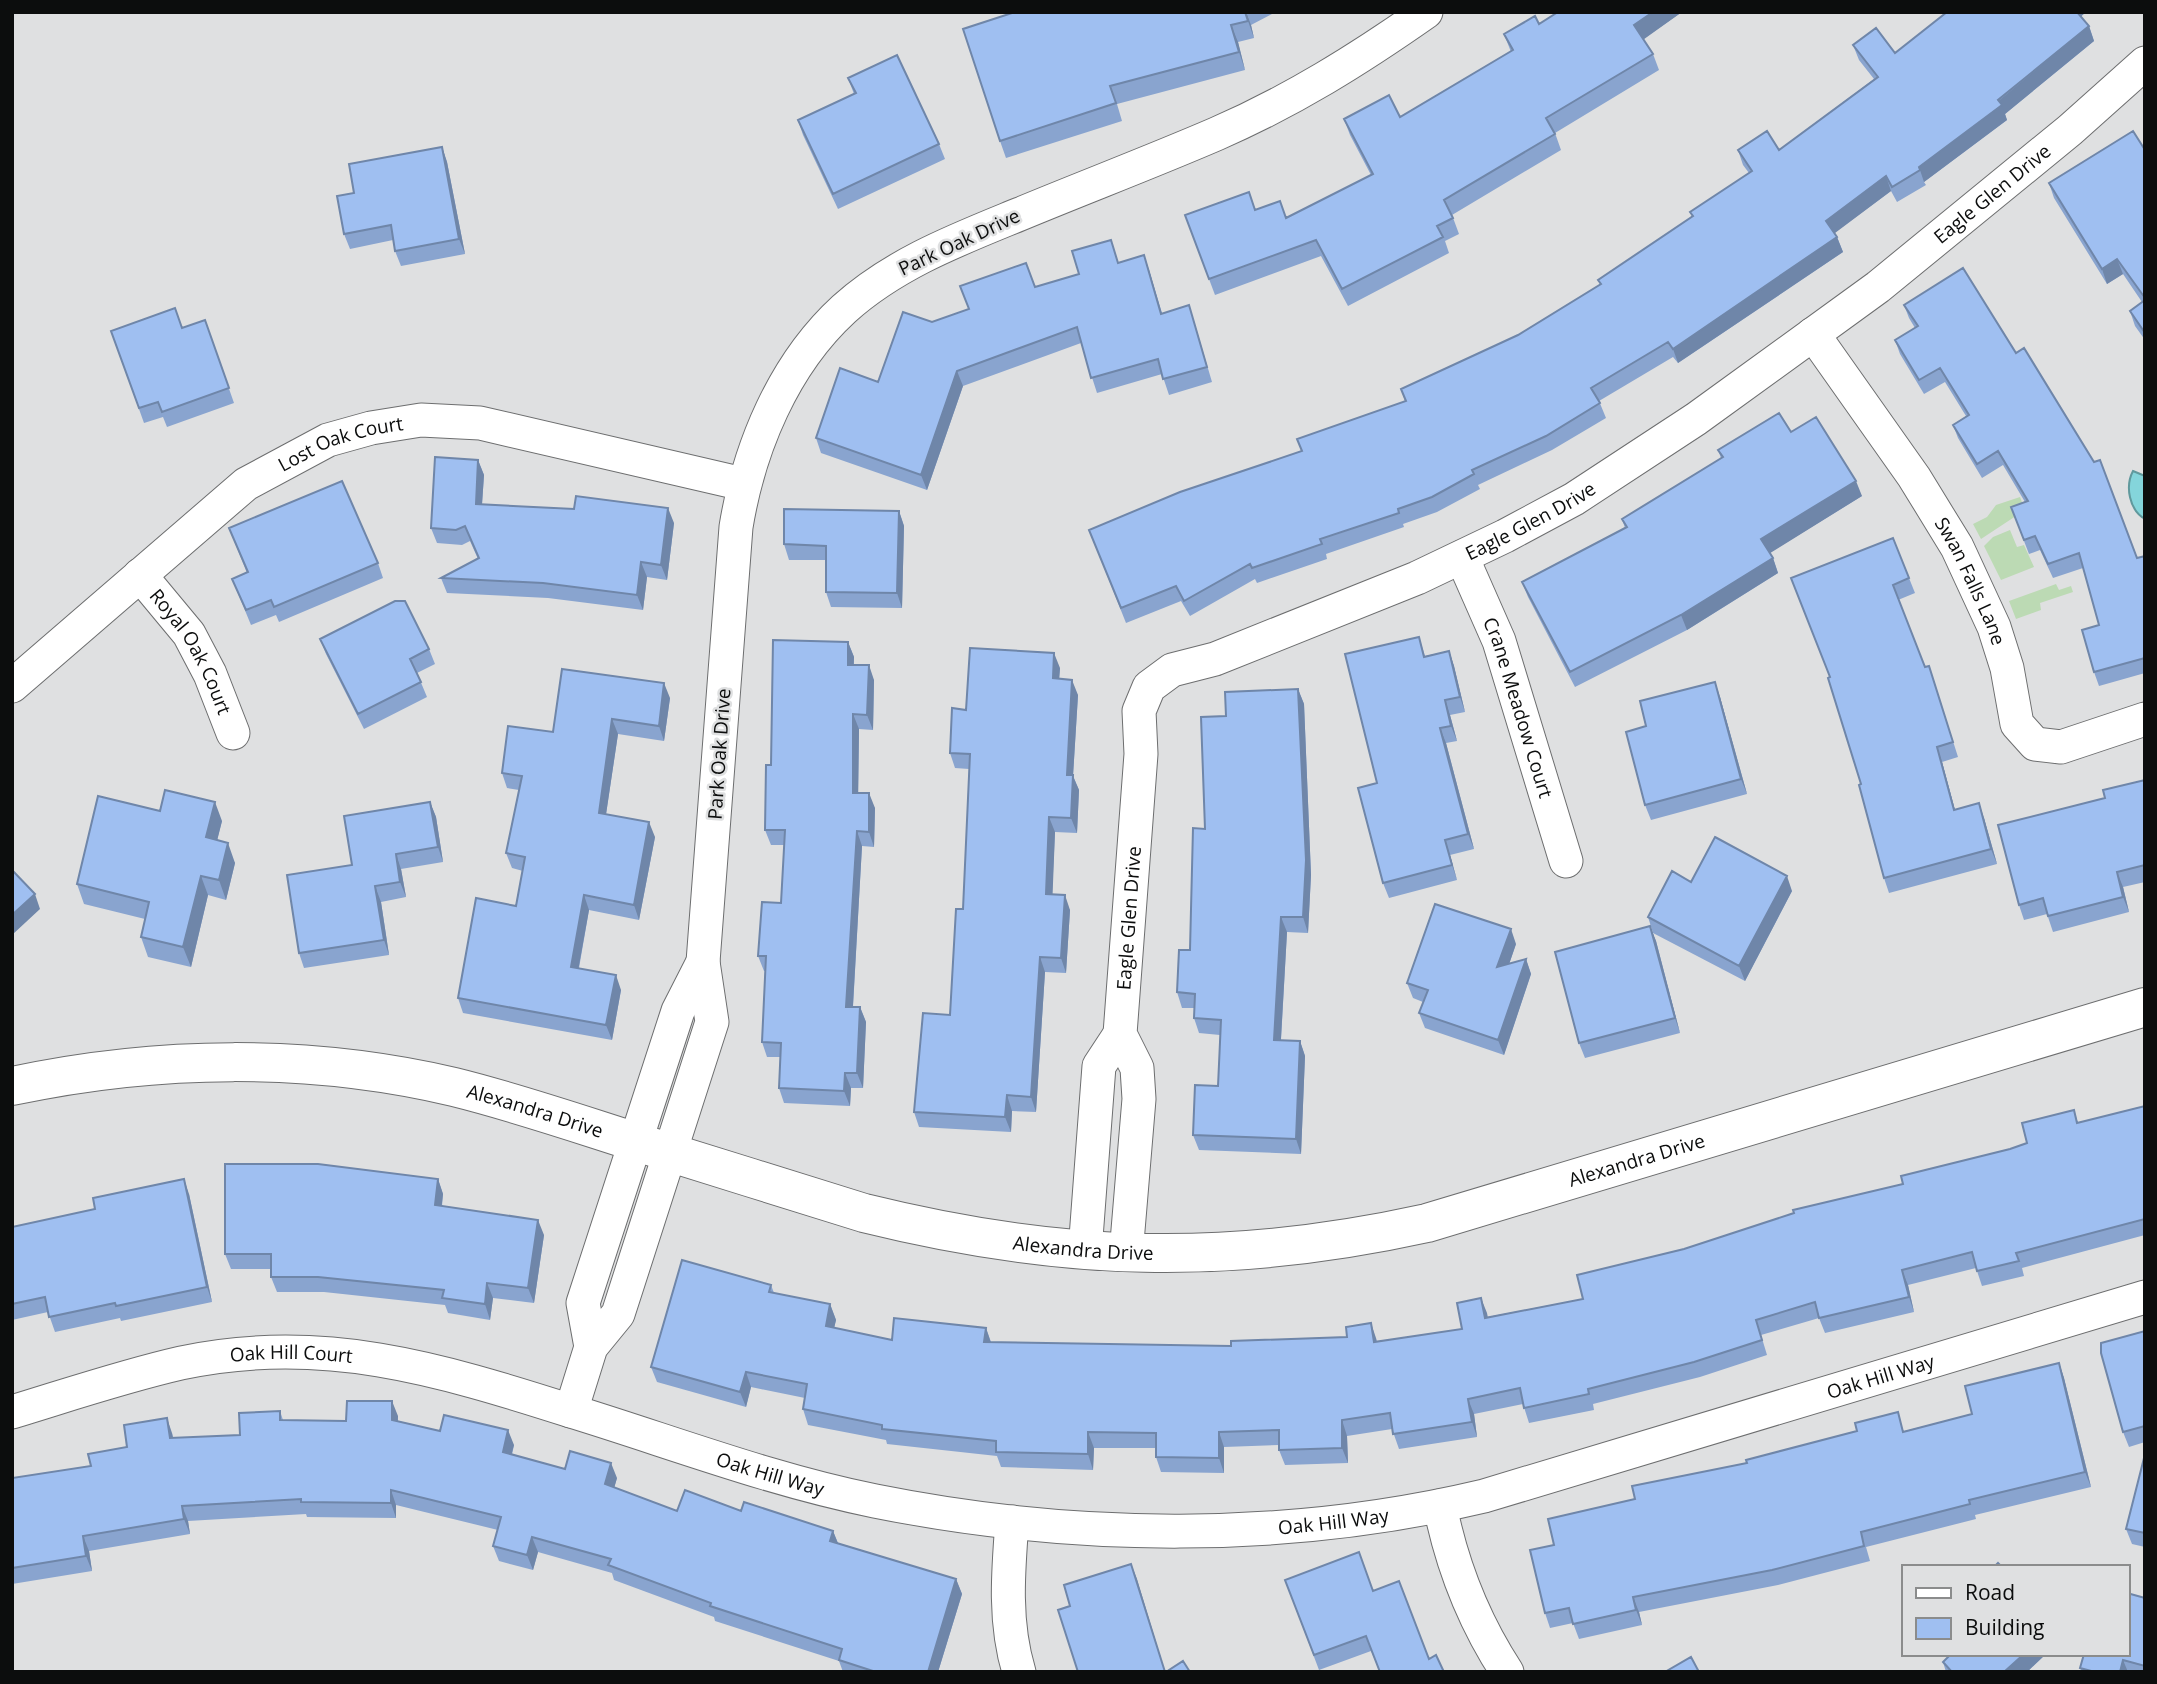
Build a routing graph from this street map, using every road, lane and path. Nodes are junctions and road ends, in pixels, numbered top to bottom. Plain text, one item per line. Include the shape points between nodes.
1 (1426, 12) edge
2 (2142, 70) edge
3 (1813, 334) junction
4 (743, 484) junction
5 (1462, 557) junction
6 (141, 575) junction
7 (12, 686) edge
8 (2145, 719) edge
9 (233, 733) dead end
10 (1566, 861) dead end
11 (703, 961) junction
12 (2145, 1007) edge
13 (1120, 1034) junction
14 (663, 1055) junction
15 (698, 1067) junction
16 (12, 1086) edge
17 (1091, 1140) junction
18 (1136, 1144) junction
19 (652, 1147) junction
20 (601, 1246) junction
21 (1085, 1251) junction
22 (1126, 1254) junction
23 (636, 1257) junction
24 (2145, 1297) edge
25 (591, 1348) junction
26 (571, 1410) junction
27 (12, 1412) edge
28 (1440, 1506) junction
29 (1012, 1522) junction
30 (1019, 1672) edge
31 (1507, 1672) edge

1 - 4 street, Park Oak Drive via 1352,64 1285,102 946,244 889,275 844,309 809,348 784,387
2 - 3 street, Eagle Glen Drive via 1975,209
3 - 5 street, Eagle Glen Drive via 1636,460 1574,499
3 - 8 street, Swan Falls Lane via 1914,477 1957,547 2000,648 2017,724 2035,744 2061,747
4 - 6 street, Lost Oak Court via 480,423 421,420 328,440 246,484
4 - 11 street, Park Oak Drive
5 - 10 street, Crane Meadow Court via 1499,641
5 - 13 street, Eagle Glen Drive via 1215,659 1172,670 1149,687 1139,711 1141,754
6 - 7 street, Lost Oak Court
6 - 9 street, Royal Oak Court via 190,634
11 - 14 street, Park Oak Drive
11 - 15 street, Park Oak Drive via 712,1021
12 - 22 street, Alexandra Drive via 1427,1223 1254,1251
13 - 17 street, Eagle Glen Drive via 1099,1066
13 - 18 street, Eagle Glen Drive via 1136,1068
14 - 15 street
14 - 19 street, Park Oak Drive
15 - 19 street, Park Oak Drive
16 - 19 street, Alexandra Drive via 116,1068 195,1062 326,1068 453,1087
17 - 18 street
17 - 21 street, Eagle Glen Drive
18 - 22 street, Eagle Glen Drive
19 - 20 street
19 - 21 street, Alexandra Drive via 864,1213 979,1238
19 - 23 street
20 - 23 street
20 - 25 street via 583,1303
21 - 22 street, Alexandra Drive
23 - 25 street via 618,1314
24 - 28 street, Oak Hill Way
25 - 26 street
26 - 27 street, Oak Hill Court via 410,1363 277,1352 182,1363
26 - 29 street, Oak Hill Way via 821,1488
28 - 29 street, Oak Hill Way via 1224,1530
28 - 31 street via 1459,1581
29 - 30 street via 1008,1595

